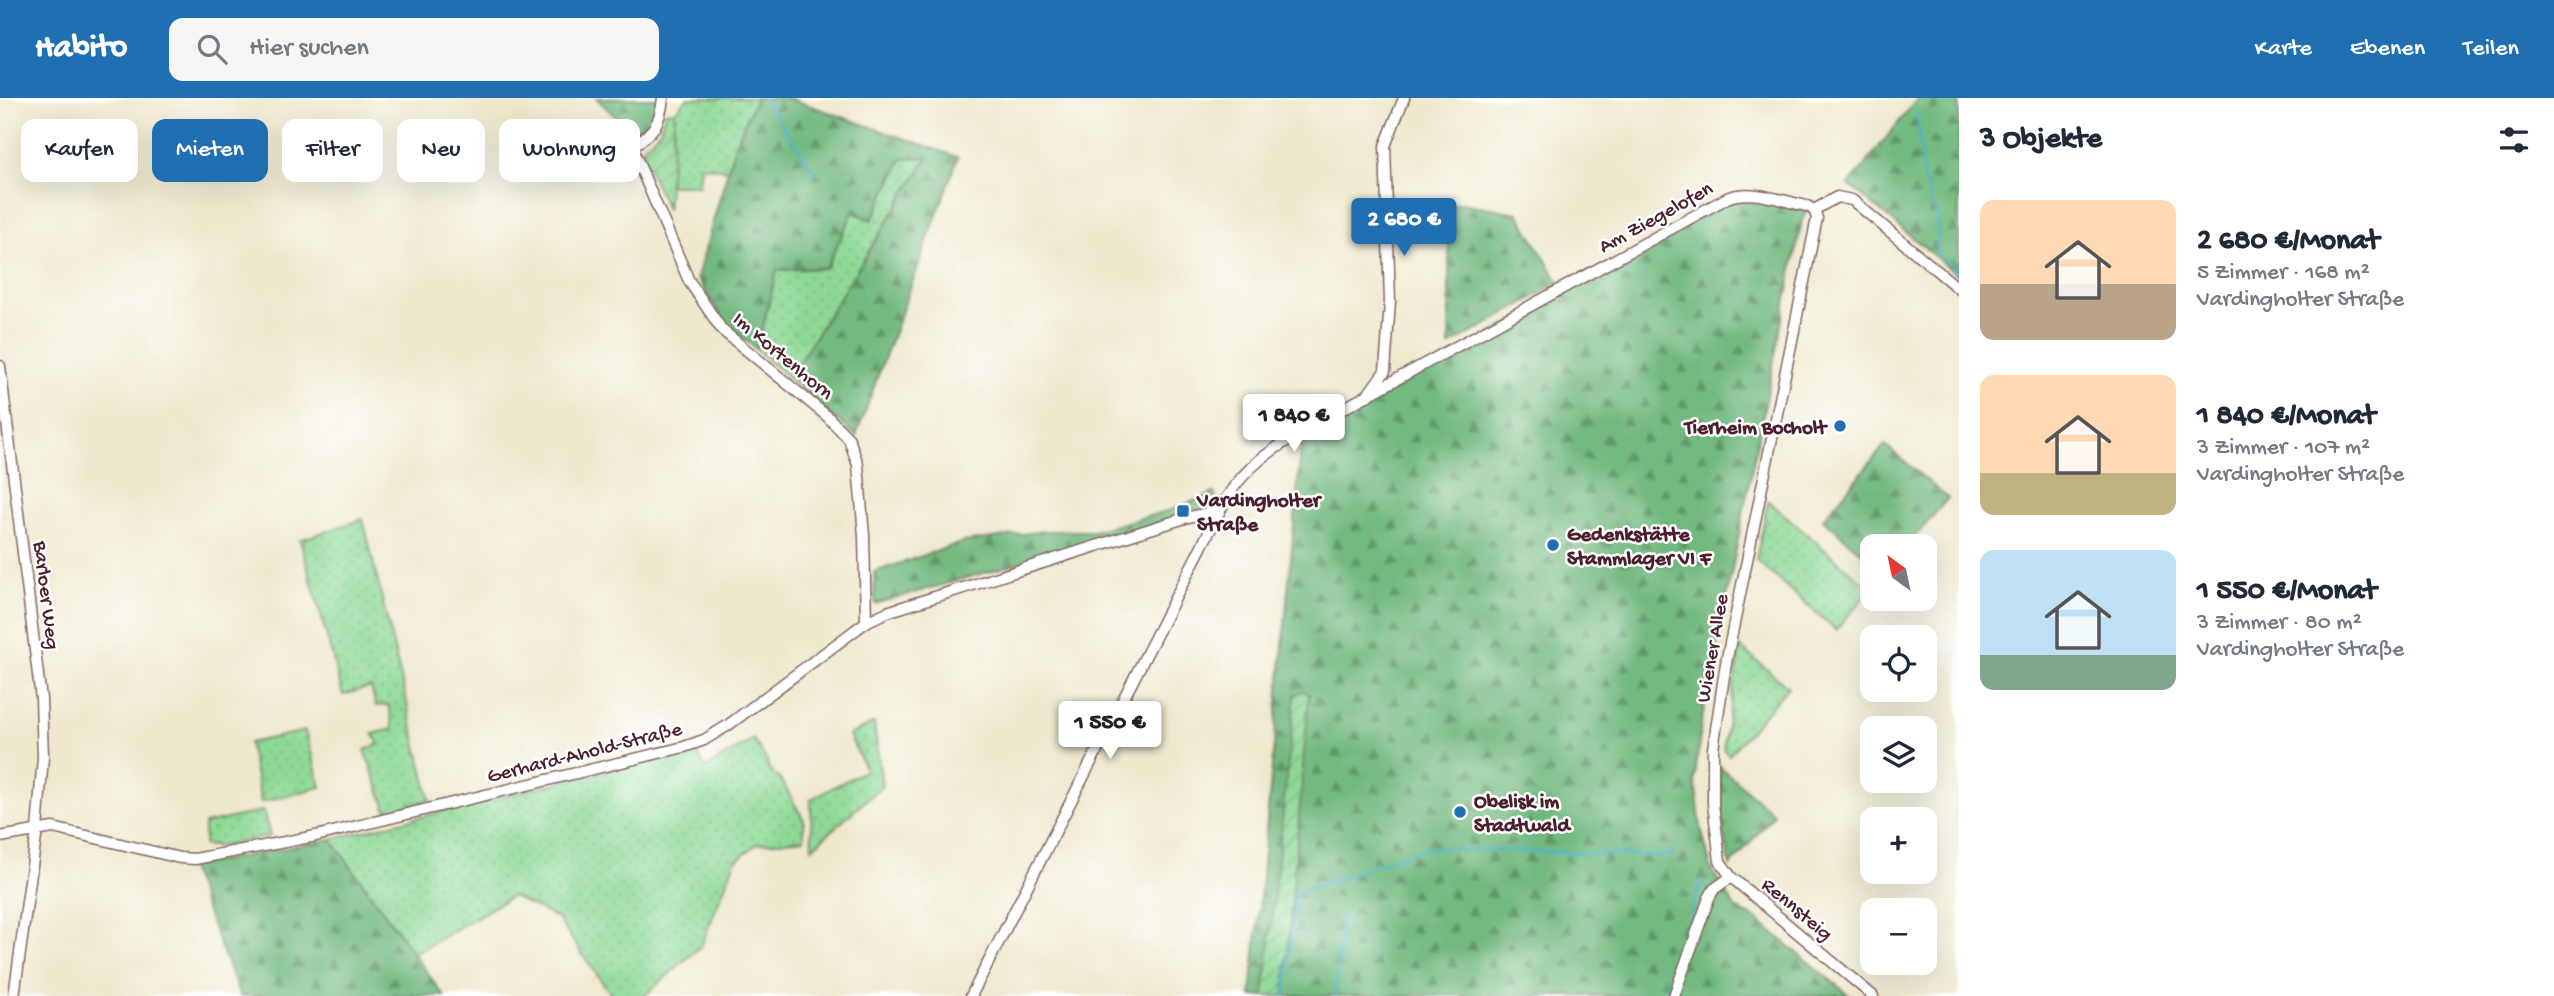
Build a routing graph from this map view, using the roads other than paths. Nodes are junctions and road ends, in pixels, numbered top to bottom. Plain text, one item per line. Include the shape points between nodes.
1 (663, 98) edge
2 (1404, 98) edge
3 (1814, 210) junction
4 (1959, 289) edge
5 (0, 366) edge
6 (1385, 371) junction
7 (1395, 382) junction
8 (1364, 399) junction
9 (1220, 510) junction
10 (866, 622) junction
11 (37, 830) junction
12 (0, 837) edge
13 (1731, 877) junction
14 (14, 996) edge
15 (971, 996) edge
16 (1674, 996) edge
17 (1872, 996) edge

1 - 10 street, Im Kortenhorn via 661,117 652,132 632,148 689,281 722,330 849,439 858,465
2 - 6 street via 1385,141 1390,302
3 - 4 street via 1837,197 1852,200
3 - 7 street, Am Ziegelofen via 1738,194
3 - 13 street, Wiener Allee via 1817,218 1726,663 1713,749 1720,861
5 - 11 street, Barloer Weg via 41,699 43,757
6 - 7 street via 1387,379
6 - 8 street
7 - 8 street, Am Ziegelofen
8 - 9 street via 1272,450 1241,476
9 - 10 street, Gerhard-Ahold-Straße
9 - 15 street
10 - 11 street, Gerhard-Ahold-Straße via 704,740 590,771 316,836 195,859 53,828
11 - 12 street
11 - 14 street, Barloer Weg
13 - 16 street via 1714,888 1709,898
13 - 17 street, Rennsteig

